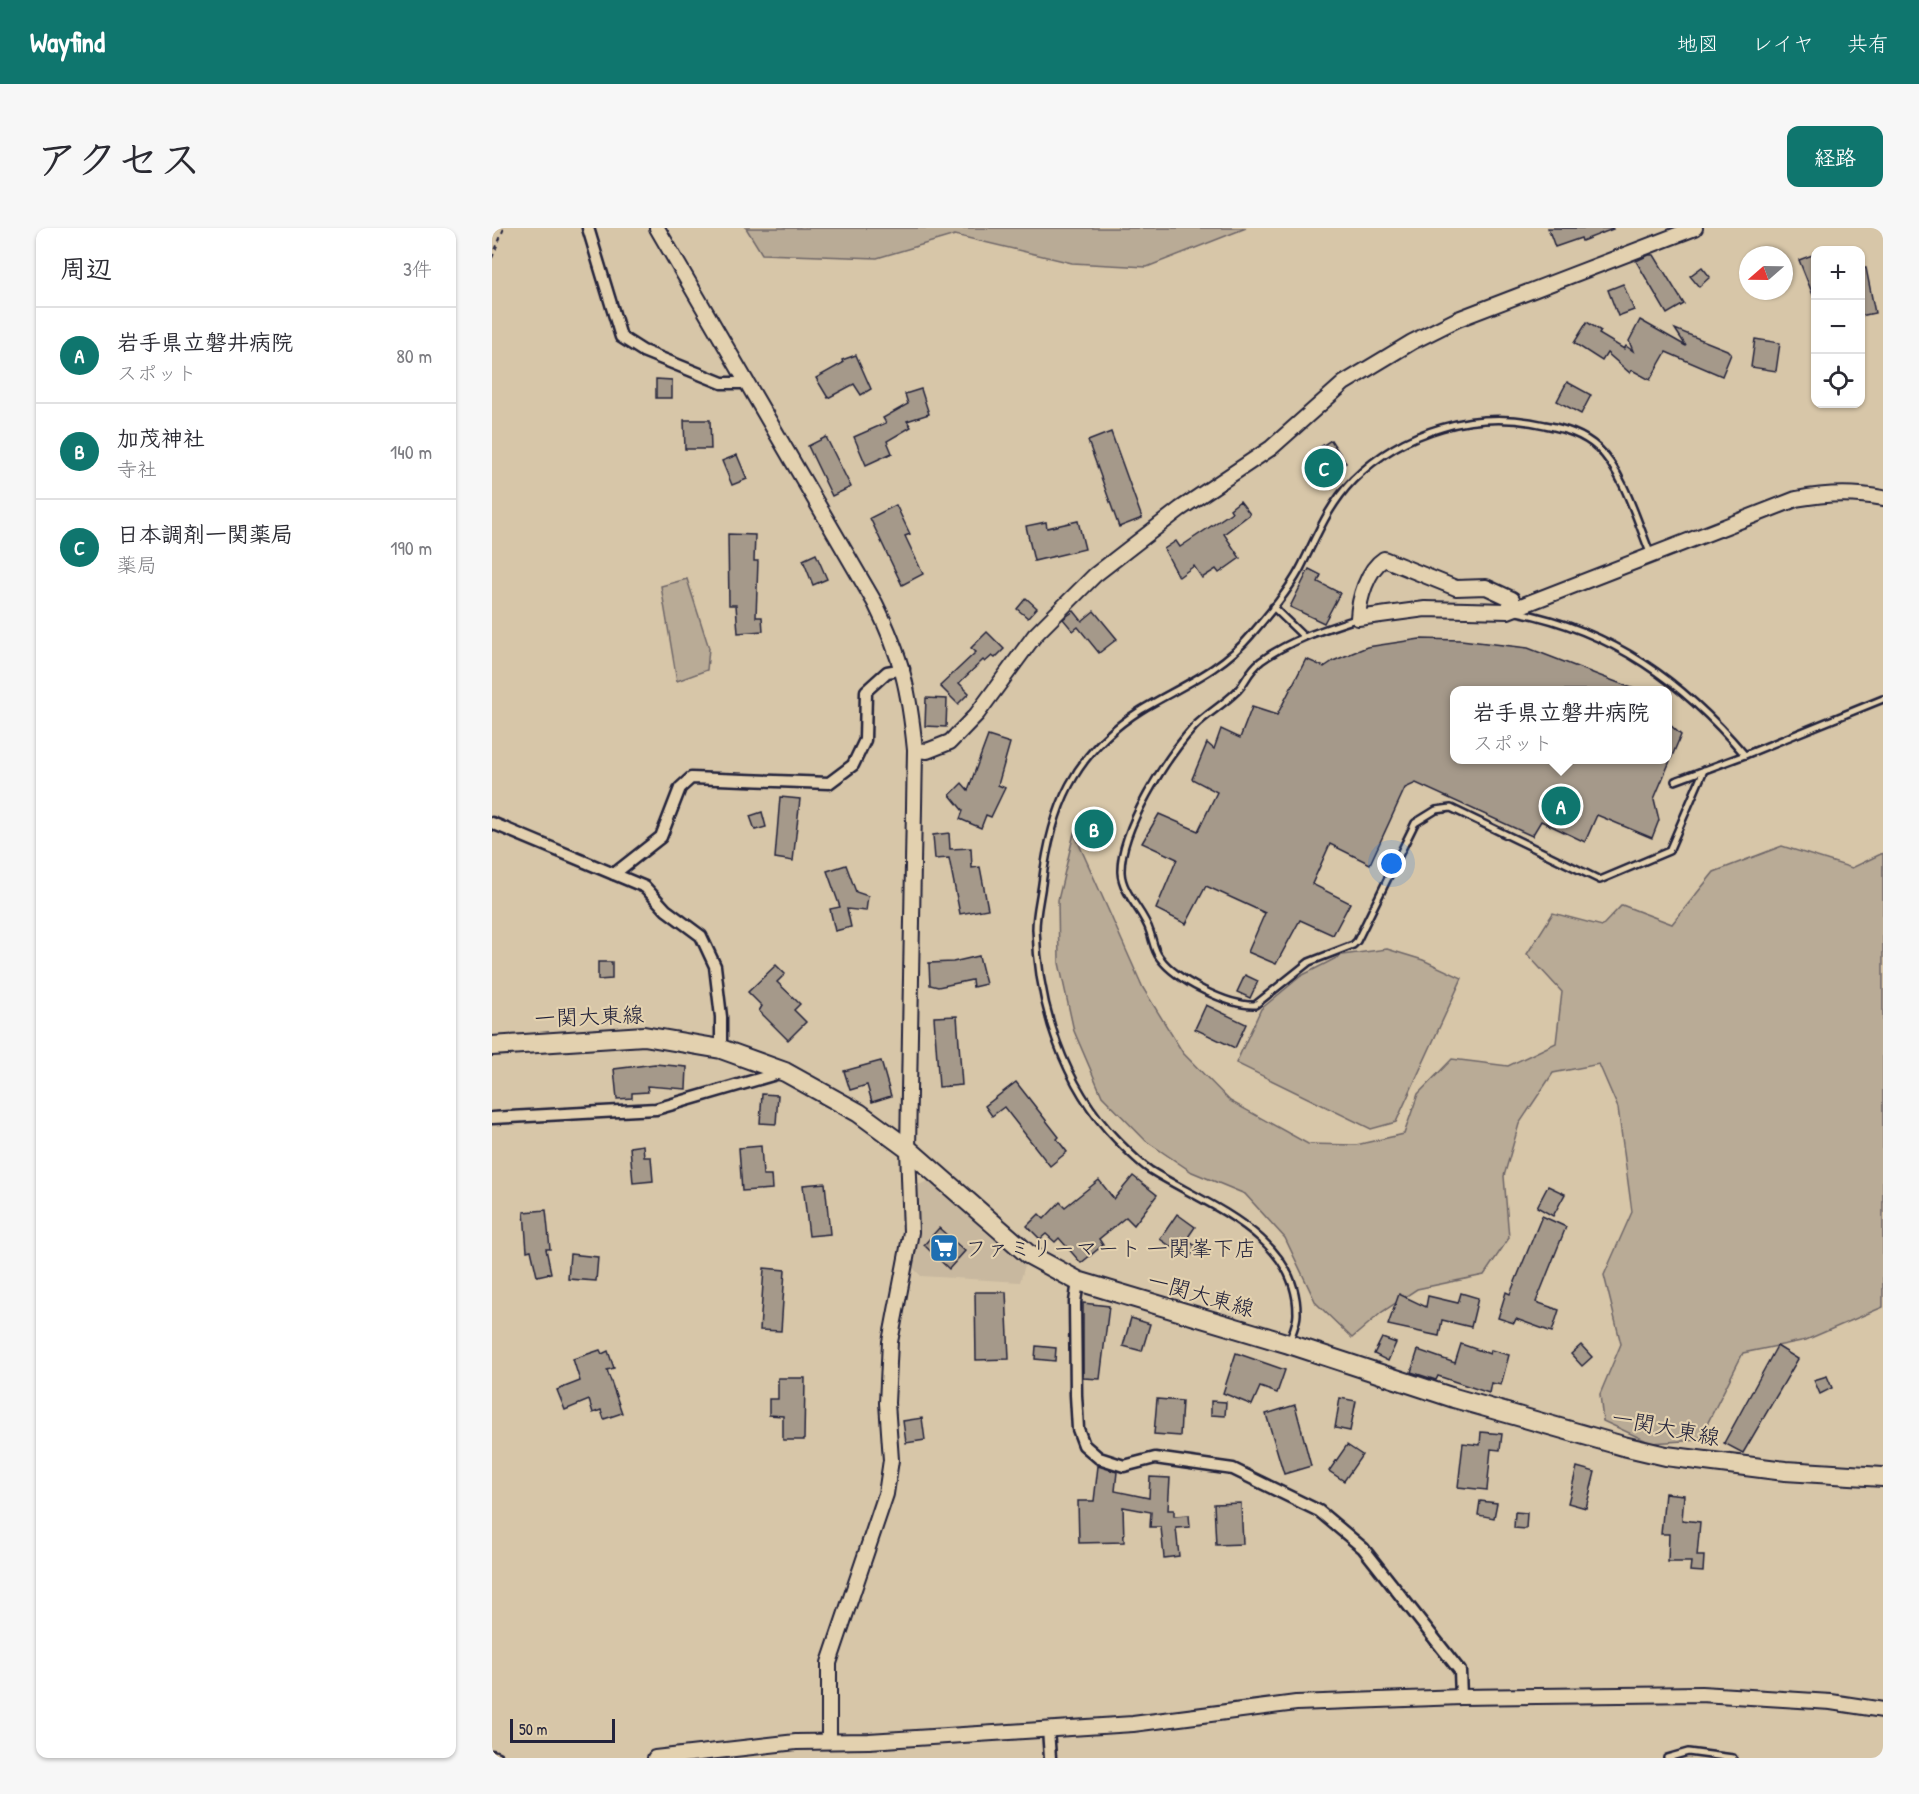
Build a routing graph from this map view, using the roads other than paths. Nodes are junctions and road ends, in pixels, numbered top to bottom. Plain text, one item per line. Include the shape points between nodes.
1 (588, 228) edge
2 (657, 228) edge
3 (1695, 228) edge
4 (747, 383) junction
5 (1883, 498) edge
6 (1651, 555) junction
7 (1273, 607) junction
8 (1508, 611) junction
9 (1358, 618) junction
10 (1303, 636) junction
11 (904, 669) junction
12 (1883, 699) edge
13 (915, 750) junction
14 (1745, 755) junction
15 (1704, 770) junction
16 (1675, 781) dead end
17 (492, 823) edge
18 (614, 874) junction
19 (492, 1046) edge
20 (721, 1049) junction
21 (785, 1072) junction
22 (492, 1118) edge
23 (908, 1149) junction
24 (1078, 1281) junction
25 (1289, 1344) junction
26 (1883, 1477) edge
27 (1461, 1697) junction
28 (1883, 1710) edge
29 (1048, 1729) junction
30 (829, 1741) junction
31 (492, 1756) edge
32 (497, 1758) edge
33 (656, 1758) edge
34 (1050, 1758) edge
35 (1667, 1758) edge
36 (1733, 1758) edge

1 - 4 street via 621,337 643,351 722,383
2 - 4 street
3 - 13 street via 1458,319 1344,383 1271,448 1180,509 1095,575 1035,635 977,714 950,742 927,751
4 - 11 street via 875,603
5 - 6 street via 1854,493 1796,499
6 - 7 lane via 1616,472 1600,449 1573,431 1508,419 1451,424 1418,436 1376,460 1352,482 1330,508 1299,572
6 - 8 street
7 - 10 lane
7 - 25 lane via 1248,639 1216,667 1139,711 1078,767 1053,820 1036,927 1044,989 1058,1048 1082,1098 1146,1168 1262,1238 1294,1290 1297,1315
8 - 9 street via 1425,609
8 - 9 street via 1512,599 1486,587 1456,588 1384,559 1377,564 1363,592
8 - 14 lane via 1542,617 1586,633 1659,672 1693,699
9 - 10 lane
10 - 15 lane via 1254,667 1237,691 1195,726 1145,798 1122,862 1125,889 1147,922 1157,955 1198,987 1246,1005 1263,1001 1309,962 1357,941 1415,823 1431,812 1451,808 1600,880 1669,851
11 - 13 street
11 - 18 street via 887,672 866,691 865,740 853,765 829,783 691,778 680,788 661,837
12 - 14 lane
13 - 23 street
14 - 15 lane
15 - 16 lane
17 - 18 street
18 - 20 street via 645,887 666,910 701,936 715,966
19 - 20 main road, 一関大東線 via 644,1036
20 - 21 main road, 一関大東線
21 - 22 street via 656,1109
21 - 23 main road, 一関大東線 via 859,1113
23 - 24 main road, 一関大東線 via 1028,1254
23 - 30 street via 910,1232 890,1342 887,1392 891,1460 886,1494 829,1663
24 - 25 main road, 一関大東線
24 - 27 street via 1076,1395 1078,1429 1084,1445 1099,1458 1124,1466 1155,1458 1233,1469 1319,1511 1363,1548 1460,1671
25 - 26 main road, 一関大東線 via 1455,1398 1666,1456 1785,1471
27 - 28 street via 1701,1694 1831,1702
27 - 29 street via 1296,1702 1133,1724
29 - 30 street
29 - 34 street
30 - 33 street
31 - 32 street
35 - 36 lane via 1688,1752

